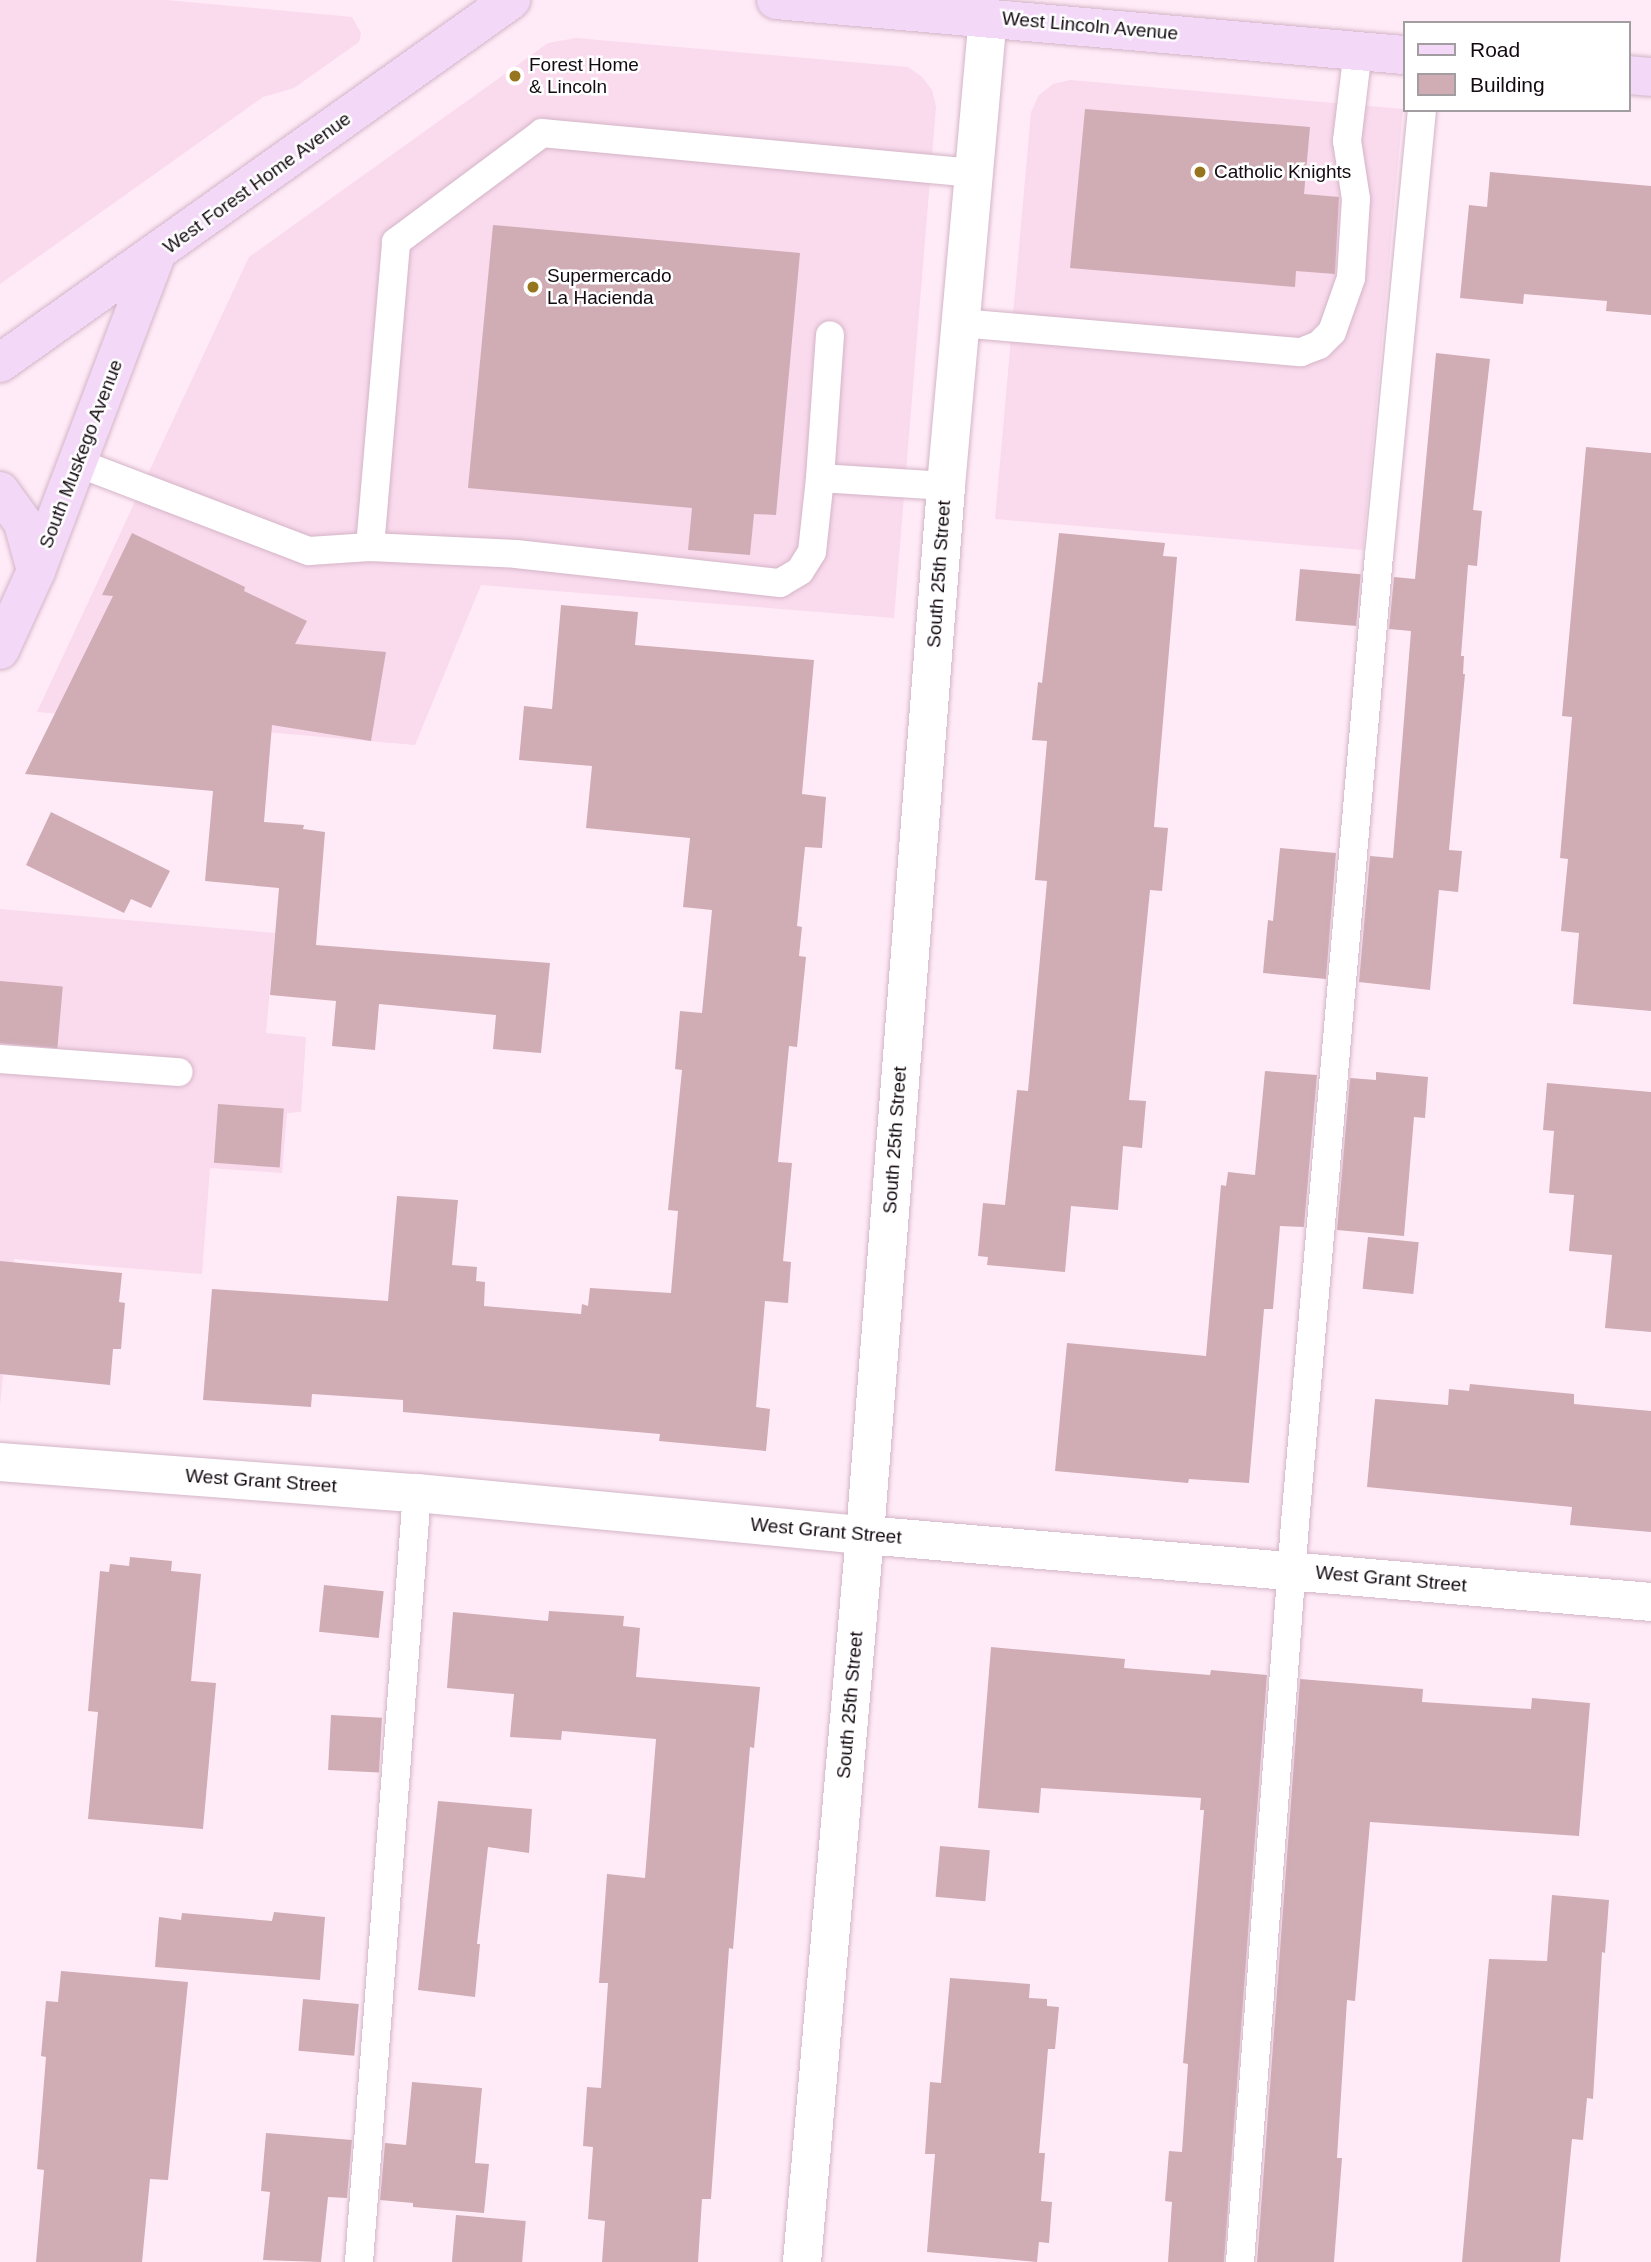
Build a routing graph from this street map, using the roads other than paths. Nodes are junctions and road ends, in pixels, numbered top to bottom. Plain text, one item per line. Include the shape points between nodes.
1 (512, 0) edge
2 (776, 0) edge
3 (988, 17) junction
4 (1358, 50) junction
5 (1402, 55) edge
6 (1630, 75) edge
7 (1651, 77) edge
8 (1422, 112) edge
9 (974, 173) junction
10 (156, 255) junction
11 (960, 323) junction
12 (830, 335) dead end
13 (0, 363) edge
14 (78, 463) junction
15 (820, 478) junction
16 (946, 486) junction
17 (0, 491) edge
18 (370, 547) junction
19 (36, 571) junction
20 (0, 650) edge
21 (0, 1059) edge
22 (179, 1072) dead end
23 (0, 1462) edge
24 (417, 1493) junction
25 (865, 1535) junction
26 (1291, 1570) junction
27 (1651, 1602) edge
28 (359, 2262) edge
29 (802, 2262) edge
30 (1240, 2262) edge

1 - 10 main road, West Forest Home Avenue
2 - 3 main road, West Lincoln Avenue
3 - 4 main road, West Lincoln Avenue
3 - 9 street, South 25th Street
4 - 5 main road, West Lincoln Avenue
4 - 11 lane via 1348,141 1356,199 1351,278 1332,332 1319,345 1301,352
6 - 7 main road
8 - 26 lane
9 - 11 street, South 25th Street
9 - 18 lane via 542,133 396,242
10 - 13 main road, West Forest Home Avenue
10 - 14 main road, South Muskego Avenue
11 - 16 street, South 25th Street
12 - 15 lane
14 - 18 lane via 309,551
14 - 19 main road, South Muskego Avenue
15 - 16 lane
15 - 18 lane via 812,552 800,570 780,583 516,554
16 - 25 street, South 25th Street
17 - 19 main road via 23,523
19 - 20 main road, South Muskego Avenue
21 - 22 lane
23 - 24 street, West Grant Street
24 - 25 street, West Grant Street
24 - 28 lane
25 - 26 street, West Grant Street
25 - 29 street, South 25th Street
26 - 27 street, West Grant Street
26 - 30 lane

